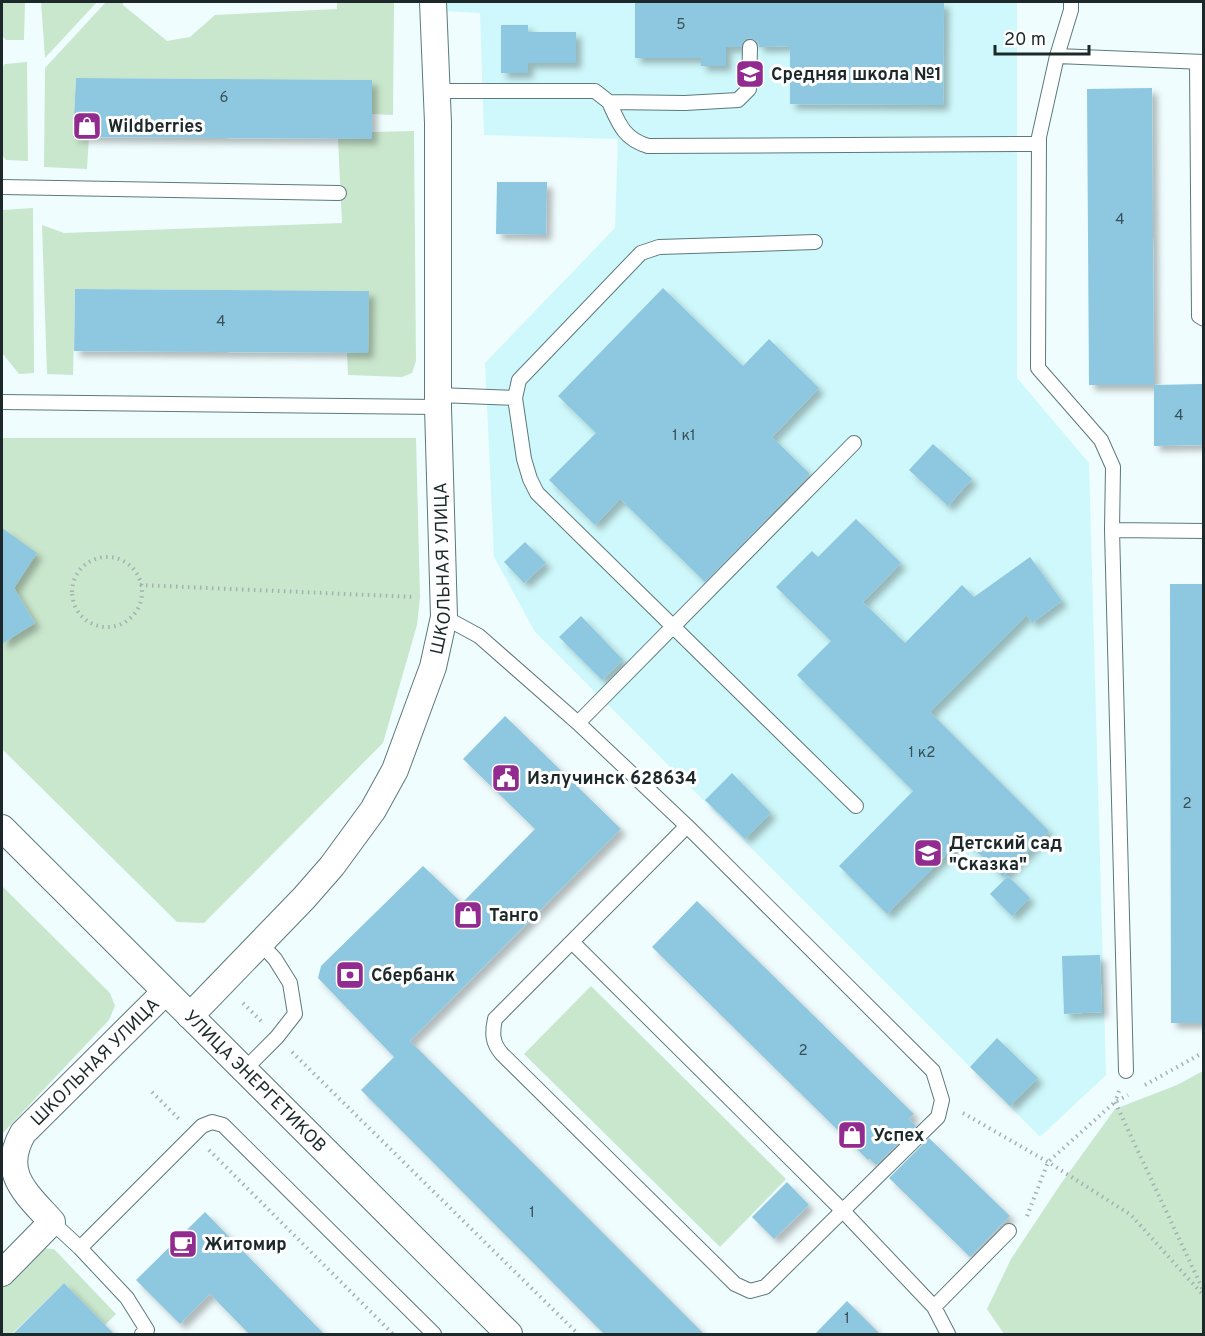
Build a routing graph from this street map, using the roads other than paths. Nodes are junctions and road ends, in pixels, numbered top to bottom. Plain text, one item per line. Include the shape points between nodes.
1 (433, 2) edge
2 (1071, 2) edge
3 (750, 47) dead end
4 (1057, 56) junction
5 (1200, 62) edge
6 (437, 91) junction
7 (609, 102) junction
8 (1039, 144) junction
9 (2, 187) edge
10 (339, 193) dead end
11 (815, 242) dead end
12 (1203, 319) edge
13 (516, 398) junction
14 (438, 401) junction
15 (2, 402) edge
16 (854, 443) dead end
17 (1112, 530) junction
18 (1203, 531) edge
19 (444, 617) junction
20 (674, 626) junction
21 (578, 723) junction
22 (856, 806) dead end
23 (687, 826) junction
24 (2, 828) edge
25 (572, 942) junction
26 (261, 944) junction
27 (165, 992) junction
28 (190, 1016) junction
29 (244, 1071) junction
30 (1126, 1071) road end
31 (843, 1211) junction
32 (52, 1222) junction
33 (1009, 1231) dead end
34 (80, 1248) junction
35 (2, 1273) edge
36 (934, 1307) junction
37 (147, 1333) edge
38 (434, 1335) edge
39 (509, 1335) edge
40 (948, 1335) edge

1 - 6 street, ШКОЛЬНАЯ УЛИЦА
2 - 4 lane
3 - 7 lane via 749,89 738,100
4 - 5 lane
4 - 8 lane
5 - 12 lane via 1199,316
6 - 7 lane via 595,91
6 - 14 street, ШКОЛЬНАЯ УЛИЦА
7 - 8 lane via 622,129 635,142 648,146
8 - 17 lane via 1038,368 1101,440 1113,468
9 - 10 lane
11 - 13 lane via 659,247 642,253 519,380
13 - 14 lane
13 - 20 lane via 524,459 537,492
14 - 15 lane
14 - 19 street, ШКОЛЬНАЯ УЛИЦА
16 - 20 lane
17 - 18 lane
17 - 30 lane
19 - 21 lane via 478,636
19 - 26 street, ШКОЛЬНАЯ УЛИЦА via 418,711 373,810 332,866
20 - 21 lane
20 - 22 lane
21 - 23 lane
23 - 25 lane
23 - 31 lane via 933,1071 942,1100 938,1117
24 - 27 street, УЛИЦА ЭНЕРГЕТИКОВ
25 - 31 lane
25 - 31 lane via 495,1019 492,1034 497,1049 510,1062 735,1284 750,1291 765,1287
26 - 28 street, ШКОЛЬНАЯ УЛИЦА
26 - 29 lane via 290,983 294,1014
27 - 28 street, УЛИЦА ЭНЕРГЕТИКОВ
27 - 32 street, ШКОЛЬНАЯ УЛИЦА via 16,1143 10,1167 14,1177
28 - 29 street, УЛИЦА ЭНЕРГЕТИКОВ
29 - 39 street, УЛИЦА ЭНЕРГЕТИКОВ
31 - 36 lane
32 - 34 lane
32 - 35 street
33 - 36 lane
34 - 37 lane via 127,1298
34 - 38 lane via 202,1126 212,1122 223,1125
36 - 40 lane

